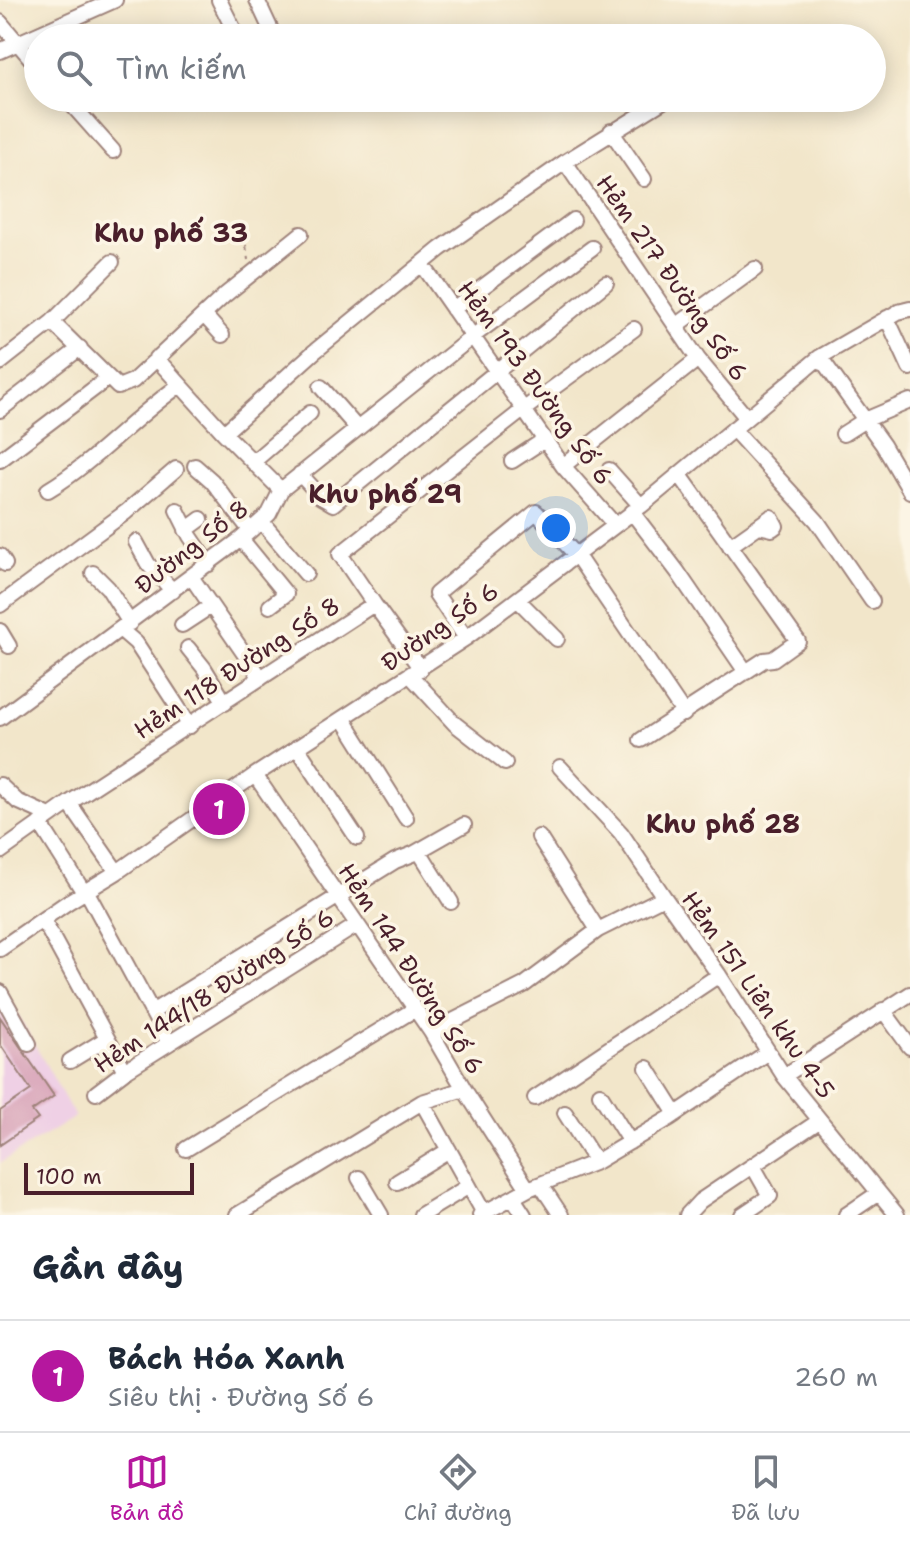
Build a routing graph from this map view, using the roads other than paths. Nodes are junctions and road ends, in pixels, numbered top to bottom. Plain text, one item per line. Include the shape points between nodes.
1 (219, 0) edge
2 (257, 0) edge
3 (105, 2) edge
4 (0, 22) edge
5 (67, 22) joint
6 (63, 24) edge
7 (231, 24) edge
8 (268, 24) edge
9 (24, 42) edge
10 (18, 45) junction
11 (0, 51) edge
12 (24, 52) edge
13 (78, 112) edge
14 (644, 112) edge
15 (611, 131) junction
16 (113, 151) dead end
17 (565, 162) junction
18 (644, 179) dead end
19 (573, 220) dead end
20 (301, 234) dead end
21 (592, 248) dead end
22 (112, 262) dead end
23 (422, 264) junction
24 (755, 269) dead end
25 (606, 283) dead end
26 (453, 309) junction
27 (910, 309) edge
28 (204, 315) junction
29 (887, 318) junction
30 (52, 322) junction
31 (676, 326) junction
32 (634, 329) dead end
33 (222, 335) dead end
34 (472, 337) junction
35 (80, 348) junction
36 (820, 357) junction
37 (156, 358) junction
38 (698, 359) junction
39 (0, 363) edge
40 (910, 368) edge
41 (497, 372) junction
42 (108, 378) junction
43 (180, 385) junction
44 (321, 387) dead end
45 (910, 401) edge
46 (0, 410) edge
47 (523, 410) junction
48 (310, 413) dead end
49 (746, 417) junction
50 (865, 420) junction
51 (357, 428) junction
52 (733, 429) junction
53 (224, 433) junction
54 (843, 434) dead end
55 (544, 440) junction
56 (0, 460) edge
57 (512, 461) dead end
58 (253, 462) junction
59 (195, 466) dead end
60 (563, 466) junction
61 (176, 469) dead end
62 (609, 470) dead end
63 (300, 474) junction
64 (680, 475) junction
65 (48, 490) dead end
66 (281, 490) junction
67 (910, 491) edge
68 (636, 509) junction
69 (177, 510) dead end
70 (201, 519) dead end
71 (615, 525) junction
72 (759, 526) dead end
73 (186, 530) junction
74 (251, 530) junction
75 (136, 542) dead end
76 (730, 546) junction
77 (577, 556) junction
78 (209, 564) junction
79 (93, 573) dead end
80 (306, 574) dead end
81 (192, 578) junction
82 (173, 591) junction
83 (518, 600) junction
84 (872, 601) dead end
85 (374, 604) junction
86 (0, 605) edge
87 (211, 606) junction
88 (270, 606) dead end
89 (182, 625) dead end
90 (126, 626) junction
91 (0, 631) edge
92 (466, 638) junction
93 (557, 639) dead end
94 (9, 646) dead end
95 (188, 648) dead end
96 (416, 672) junction
97 (746, 672) junction
98 (261, 678) junction
99 (225, 703) junction
100 (684, 714) junction
101 (0, 718) edge
102 (343, 718) junction
103 (190, 726) junction
104 (641, 740) dead end
105 (297, 747) junction
106 (505, 763) dead end
107 (560, 767) dead end
108 (255, 775) junction
109 (0, 785) edge
110 (69, 803) junction
111 (406, 818) dead end
112 (45, 820) junction
113 (464, 825) dead end
114 (539, 837) dead end
115 (357, 838) dead end
116 (419, 851) junction
117 (0, 852) edge
118 (117, 872) junction
119 (85, 891) junction
120 (664, 897) junction
121 (338, 898) junction
122 (451, 902) dead end
123 (43, 920) junction
124 (357, 925) junction
125 (598, 930) junction
126 (0, 949) edge
127 (719, 975) junction
128 (0, 992) edge
129 (910, 994) edge
130 (415, 1009) junction
131 (883, 1010) junction
132 (152, 1012) junction
133 (431, 1032) junction
134 (106, 1039) junction
135 (169, 1043) junction
136 (29, 1044) dead end
137 (910, 1047) edge
138 (768, 1052) junction
139 (70, 1061) dead end
140 (647, 1068) dead end
141 (125, 1071) junction
142 (784, 1076) junction
143 (464, 1089) junction
144 (96, 1093) dead end
145 (600, 1094) dead end
146 (535, 1098) dead end
147 (422, 1102) junction
148 (565, 1113) dead end
149 (676, 1114) junction
150 (819, 1121) junction
151 (630, 1142) junction
152 (186, 1149) dead end
153 (449, 1150) junction
154 (596, 1162) junction
155 (753, 1166) junction
156 (359, 1178) dead end
157 (397, 1182) dead end
158 (469, 1186) junction
159 (534, 1187) junction
160 (877, 1194) junction
161 (513, 1198) junction
162 (482, 1214) edge
163 (237, 1215) edge
164 (381, 1215) edge
165 (421, 1215) edge
166 (524, 1215) edge
167 (561, 1215) edge
168 (687, 1215) edge
169 (742, 1215) edge
170 (846, 1215) edge
171 (897, 1215) edge

1 - 7 street
2 - 8 street
3 - 5 street
4 - 10 street
5 - 6 street
9 - 10 street
10 - 11 street
10 - 12 street
13 - 16 street
14 - 15 street
15 - 17 street
15 - 18 street
17 - 23 street
17 - 31 street, Hẻm 217 Đường Số 6
19 - 26 street
20 - 28 street
21 - 34 street, Đường Số 8
22 - 30 street
23 - 26 street, Hẻm 193 Đường Số 6
23 - 53 street
24 - 31 street
25 - 41 street
26 - 34 street, Hẻm 193 Đường Số 6
27 - 29 street, Đường Số 6
28 - 33 street
28 - 37 street
29 - 36 street, Đường Số 6
29 - 40 street
30 - 35 street
30 - 39 street
31 - 38 street, Hẻm 217 Đường Số 6
32 - 47 street
34 - 41 street, Hẻm 193 Đường Số 6
34 - 51 street, Đường Số 8
35 - 42 street
35 - 46 street
36 - 49 street, Đường Số 6
36 - 50 street
37 - 42 street via 133,381 118,387
37 - 43 street
38 - 49 street, Hẻm 217 Đường Số 6
38 - 60 street
41 - 47 street, Hẻm 193 Đường Số 6
41 - 63 street via 333,504
42 - 56 street
43 - 53 street
43 - 65 street
44 - 51 street
45 - 50 street
47 - 55 street, Hẻm 193 Đường Số 6
47 - 85 street, Hẻm 118 Đường Số 8 via 340,554
48 - 58 street
49 - 52 street, Đường Số 6
50 - 54 street
50 - 67 street
51 - 63 street, Đường Số 8
52 - 64 street, Đường Số 6
52 - 84 street via 817,521
53 - 58 street
55 - 57 street
55 - 60 street, Hẻm 193 Đường Số 6
58 - 66 street
59 - 74 street
60 - 71 street, Hẻm 193 Đường Số 6
61 - 86 street
62 - 68 street
63 - 66 street, Đường Số 8
64 - 68 street, Đường Số 6
64 - 76 street
66 - 74 street, Đường Số 8 via 269,514
68 - 71 street, Đường Số 6
68 - 97 street
69 - 73 street
70 - 73 street
71 - 77 street, Đường Số 6
72 - 76 street
73 - 78 street
74 - 78 street, Đường Số 8
74 - 80 street
74 - 88 street via 286,594
75 - 82 street
76 - 97 street via 792,634
77 - 83 street, Đường Số 6
77 - 92 street via 536,512 436,594
77 - 100 street
78 - 81 street, Đường Số 8
79 - 90 street via 108,588
81 - 82 street, Đường Số 8
81 - 87 street
82 - 90 street, Đường Số 8
83 - 92 street, Đường Số 6
83 - 93 street
85 - 96 street
85 - 98 street, Hẻm 118 Đường Số 8
87 - 89 street
87 - 98 street
90 - 101 street, Đường Số 8
90 - 103 street
91 - 94 street
92 - 96 street, Đường Số 6
95 - 99 street
96 - 102 street, Đường Số 6
96 - 106 street via 455,724
97 - 100 street
98 - 99 street, Hẻm 118 Đường Số 8
99 - 103 street, Hẻm 118 Đường Số 8
100 - 104 street
102 - 105 street, Đường Số 6
102 - 111 street
103 - 110 street, Hẻm 118 Đường Số 8
105 - 108 street, Đường Số 6
105 - 115 street
107 - 120 street via 621,833
108 - 118 street, Đường Số 6
108 - 121 street, Hẻm 144 Đường Số 6
109 - 112 street
110 - 112 street, Hẻm 118 Đường Số 8
110 - 118 street
112 - 117 street, Hẻm 118 Đường Số 8
112 - 119 street
113 - 116 street
114 - 125 street
116 - 121 street
116 - 122 street
118 - 119 street, Đường Số 6
119 - 123 street, Đường Số 6
119 - 132 street
120 - 125 street, Hẻm 151 Liên khu 4-5
120 - 127 street, Hẻm 151 Liên khu 4-5
121 - 124 street, Hẻm 144 Đường Số 6
121 - 132 street
123 - 126 street, Đường Số 6
123 - 134 street
124 - 130 street, Hẻm 144 Đường Số 6
124 - 135 street, Hẻm 144/18 Đường Số 6
125 - 133 street, Hẻm 151 Liên khu 4-5 via 524,985
127 - 138 street, Hẻm 151 Liên khu 4-5
127 - 146 street
128 - 136 street
129 - 131 street
130 - 133 street, Hẻm 144 Đường Số 6
130 - 152 street
131 - 137 street
131 - 142 street
132 - 135 street
133 - 143 street, Hẻm 144 Đường Số 6
134 - 139 street
134 - 141 street
135 - 141 street, Hẻm 144/18 Đường Số 6
138 - 142 street, Hẻm 151 Liên khu 4-5
138 - 149 street
140 - 149 street
141 - 144 street, Hẻm 144/18 Đường Số 6
142 - 150 street, Hẻm 151 Liên khu 4-5
143 - 147 street
143 - 159 street, Hẻm 144 Đường Số 6
145 - 151 street
147 - 153 street
147 - 163 street
148 - 154 street
149 - 151 street
150 - 155 street
150 - 160 street, Hẻm 151 Liên khu 4-5
151 - 154 street
153 - 157 street
153 - 158 street
154 - 159 street
155 - 168 street
155 - 169 street via 770,1196
156 - 164 street
158 - 162 street
158 - 165 street
159 - 161 street
159 - 167 street, Hẻm 144 Đường Số 6
160 - 170 street
160 - 171 street, Hẻm 151 Liên khu 4-5
161 - 162 street
161 - 166 street

